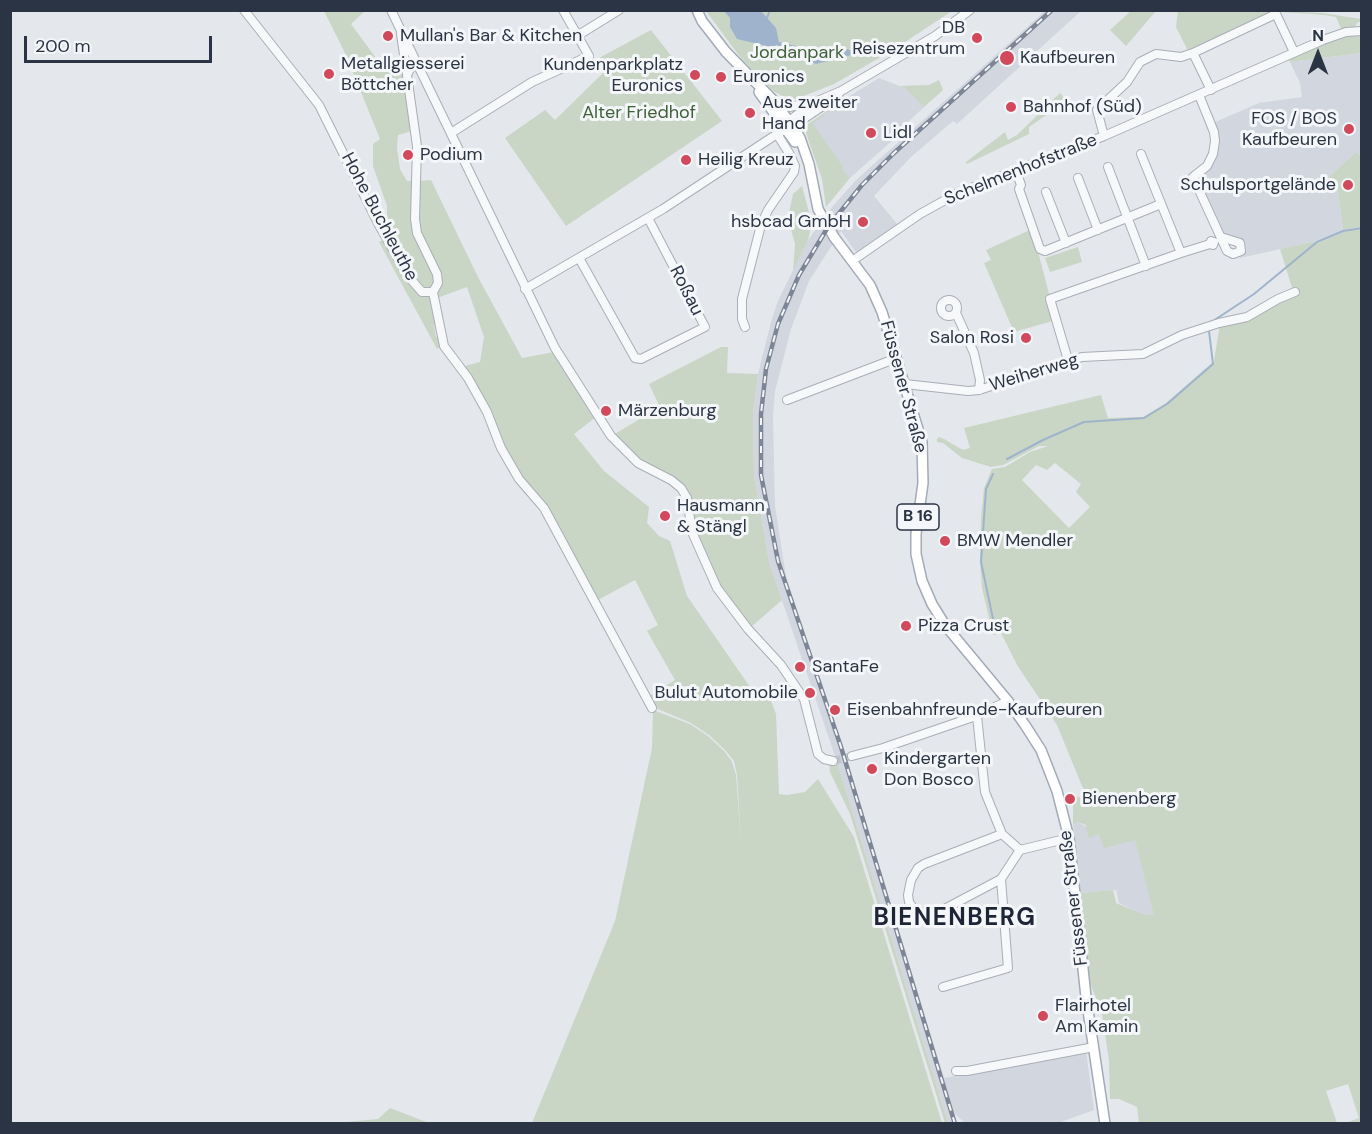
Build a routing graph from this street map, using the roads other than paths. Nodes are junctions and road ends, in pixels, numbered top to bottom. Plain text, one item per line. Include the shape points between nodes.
1 (244, 10) edge
2 (391, 10) edge
3 (562, 10) edge
4 (619, 10) edge
5 (697, 10) edge
6 (970, 10) edge
7 (400, 27) junction
8 (1362, 32) edge
9 (577, 36) junction
10 (1294, 52) junction
11 (1193, 53) junction
12 (418, 64) junction
13 (407, 75) junction
14 (747, 75) junction
15 (1211, 90) junction
16 (841, 91) junction
17 (1199, 95) junction
18 (772, 99) junction
19 (813, 103) junction
20 (785, 128) junction
21 (451, 132) junction
22 (1104, 136) junction
23 (1141, 154) dead end
24 (1108, 167) dead end
25 (1016, 171) junction
26 (1078, 178) dead end
27 (1046, 192) dead end
28 (1161, 204) junction
29 (1128, 217) junction
30 (648, 218) junction
31 (1098, 230) junction
32 (1221, 237) dead end
33 (1066, 243) junction
34 (1210, 244) dead end
35 (1181, 253) junction
36 (579, 258) junction
37 (852, 261) junction
38 (1146, 266) junction
39 (525, 289) junction
40 (433, 292) junction
41 (1295, 292) dead end
42 (956, 313) dead end
43 (745, 327) dead end
44 (897, 358) junction
45 (1068, 360) junction
46 (905, 384) junction
47 (979, 390) junction
48 (787, 400) dead end
49 (1008, 701) junction
50 (652, 708) dead end
51 (976, 716) junction
52 (852, 756) tunnel mouth
53 (833, 761) dead end
54 (1002, 834) junction
55 (1070, 838) junction
56 (1020, 850) junction
57 (1001, 879) junction
58 (943, 987) dead end
59 (1094, 1047) junction
60 (956, 1071) dead end
61 (1105, 1124) edge

1 - 40 street, Hohe Buchleuthe via 319,105 408,276 422,292
2 - 7 street
3 - 9 street
4 - 9 street
5 - 14 main road, B 16 via 713,37
6 - 16 street via 935,36
7 - 12 street
7 - 13 street
8 - 10 street, Schelmenhofstraße via 1346,32
9 - 21 street via 589,56 531,82
10 - 11 street via 1276,14
10 - 15 street, Schelmenhofstraße
11 - 15 street
11 - 22 street via 1181,57 1156,54 1140,62 1127,82 1098,110
12 - 13 street
12 - 21 street
13 - 40 street via 417,146 415,219 417,233 436,274 438,283
14 - 18 main road, B 16
14 - 20 main road, B 16
15 - 17 street, Schelmenhofstraße
16 - 19 street
16 - 20 street
17 - 22 street, Schelmenhofstraße
17 - 32 street via 1215,141 1207,166 1193,177
18 - 19 street via 788,107
18 - 20 main road, B 16
19 - 20 street
20 - 30 street
20 - 37 main road, Füssener Straße / B 16 via 800,138 818,209
20 - 43 street via 794,172 761,225 742,299
21 - 39 street
22 - 25 street, Schelmenhofstraße
23 - 28 street
24 - 29 street
25 - 33 street via 1040,249 1045,251
25 - 37 street, Schelmenhofstraße via 956,194
26 - 31 street
27 - 33 street
28 - 29 street
28 - 35 street
29 - 31 street
29 - 38 street
30 - 36 street
30 - 36 street, Roßau via 705,327 641,359 634,358
31 - 33 street
34 - 35 street
35 - 38 street
36 - 39 street
37 - 44 main road, Füssener Straße / B 16 via 870,285
38 - 45 street via 1050,300
39 - 53 street via 555,348 611,436 638,463 671,480 684,493 692,532 717,588 781,664 804,699 818,754
40 - 50 street, Hohe Buchleuthe via 444,346 468,378 519,479 544,508
41 - 45 street, Weiherweg via 1248,316 1182,335 1143,354
42 - 47 street via 974,353
44 - 46 main road, Füssener Straße / B 16
44 - 48 street
45 - 47 street, Weiherweg
46 - 47 street, Weiherweg
46 - 49 main road, Füssener Straße / B 16 via 923,452 916,534 922,581 945,625
49 - 51 street
49 - 55 main road, Füssener Straße / B 16 via 1041,750
51 - 52 street
51 - 54 street via 985,792
54 - 56 street
54 - 57 street via 918,868 911,880 909,902 920,912 935,914
55 - 56 street
55 - 59 main road, Füssener Straße / B 16
56 - 57 street
57 - 58 street via 1008,968
59 - 60 street
59 - 61 main road, Füssener Straße / B 16

